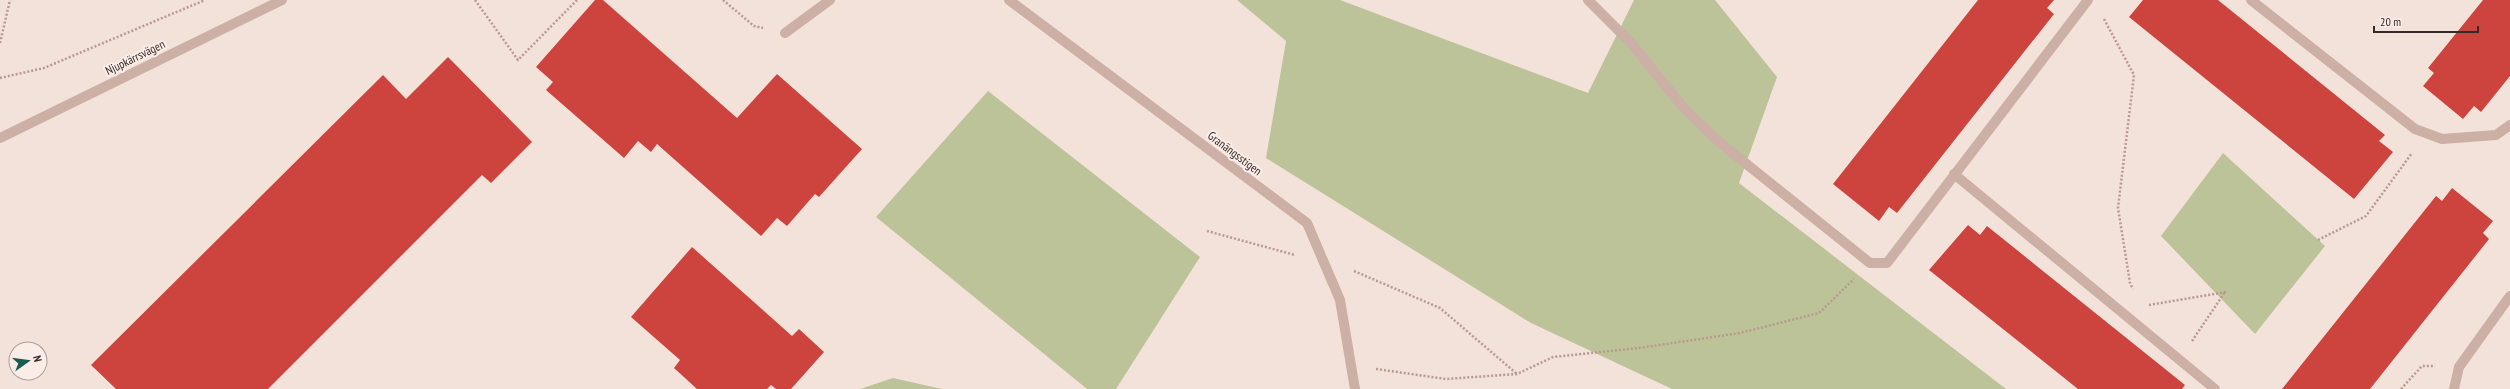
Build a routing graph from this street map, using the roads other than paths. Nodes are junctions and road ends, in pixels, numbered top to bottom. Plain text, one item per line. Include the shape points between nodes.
1 (282, 0) edge
2 (830, 0) edge
3 (1009, 0) edge
4 (1588, 0) edge
5 (2088, 0) edge
6 (2251, 0) edge
7 (785, 33) road end
8 (2510, 125) edge
9 (0, 138) edge
10 (1954, 174) junction
11 (2510, 296) edge
12 (1355, 389) edge
13 (2216, 389) edge
14 (2454, 389) edge

1 - 9 street, Njupkärrsvägen
2 - 7 street
3 - 12 street, Granängsstigen via 1307,223 1340,300
4 - 10 street via 1631,42 1682,106 1719,142 1870,263 1887,263
5 - 10 street
6 - 8 street via 2415,129 2442,139 2496,135
10 - 13 street
11 - 14 street via 2459,367

